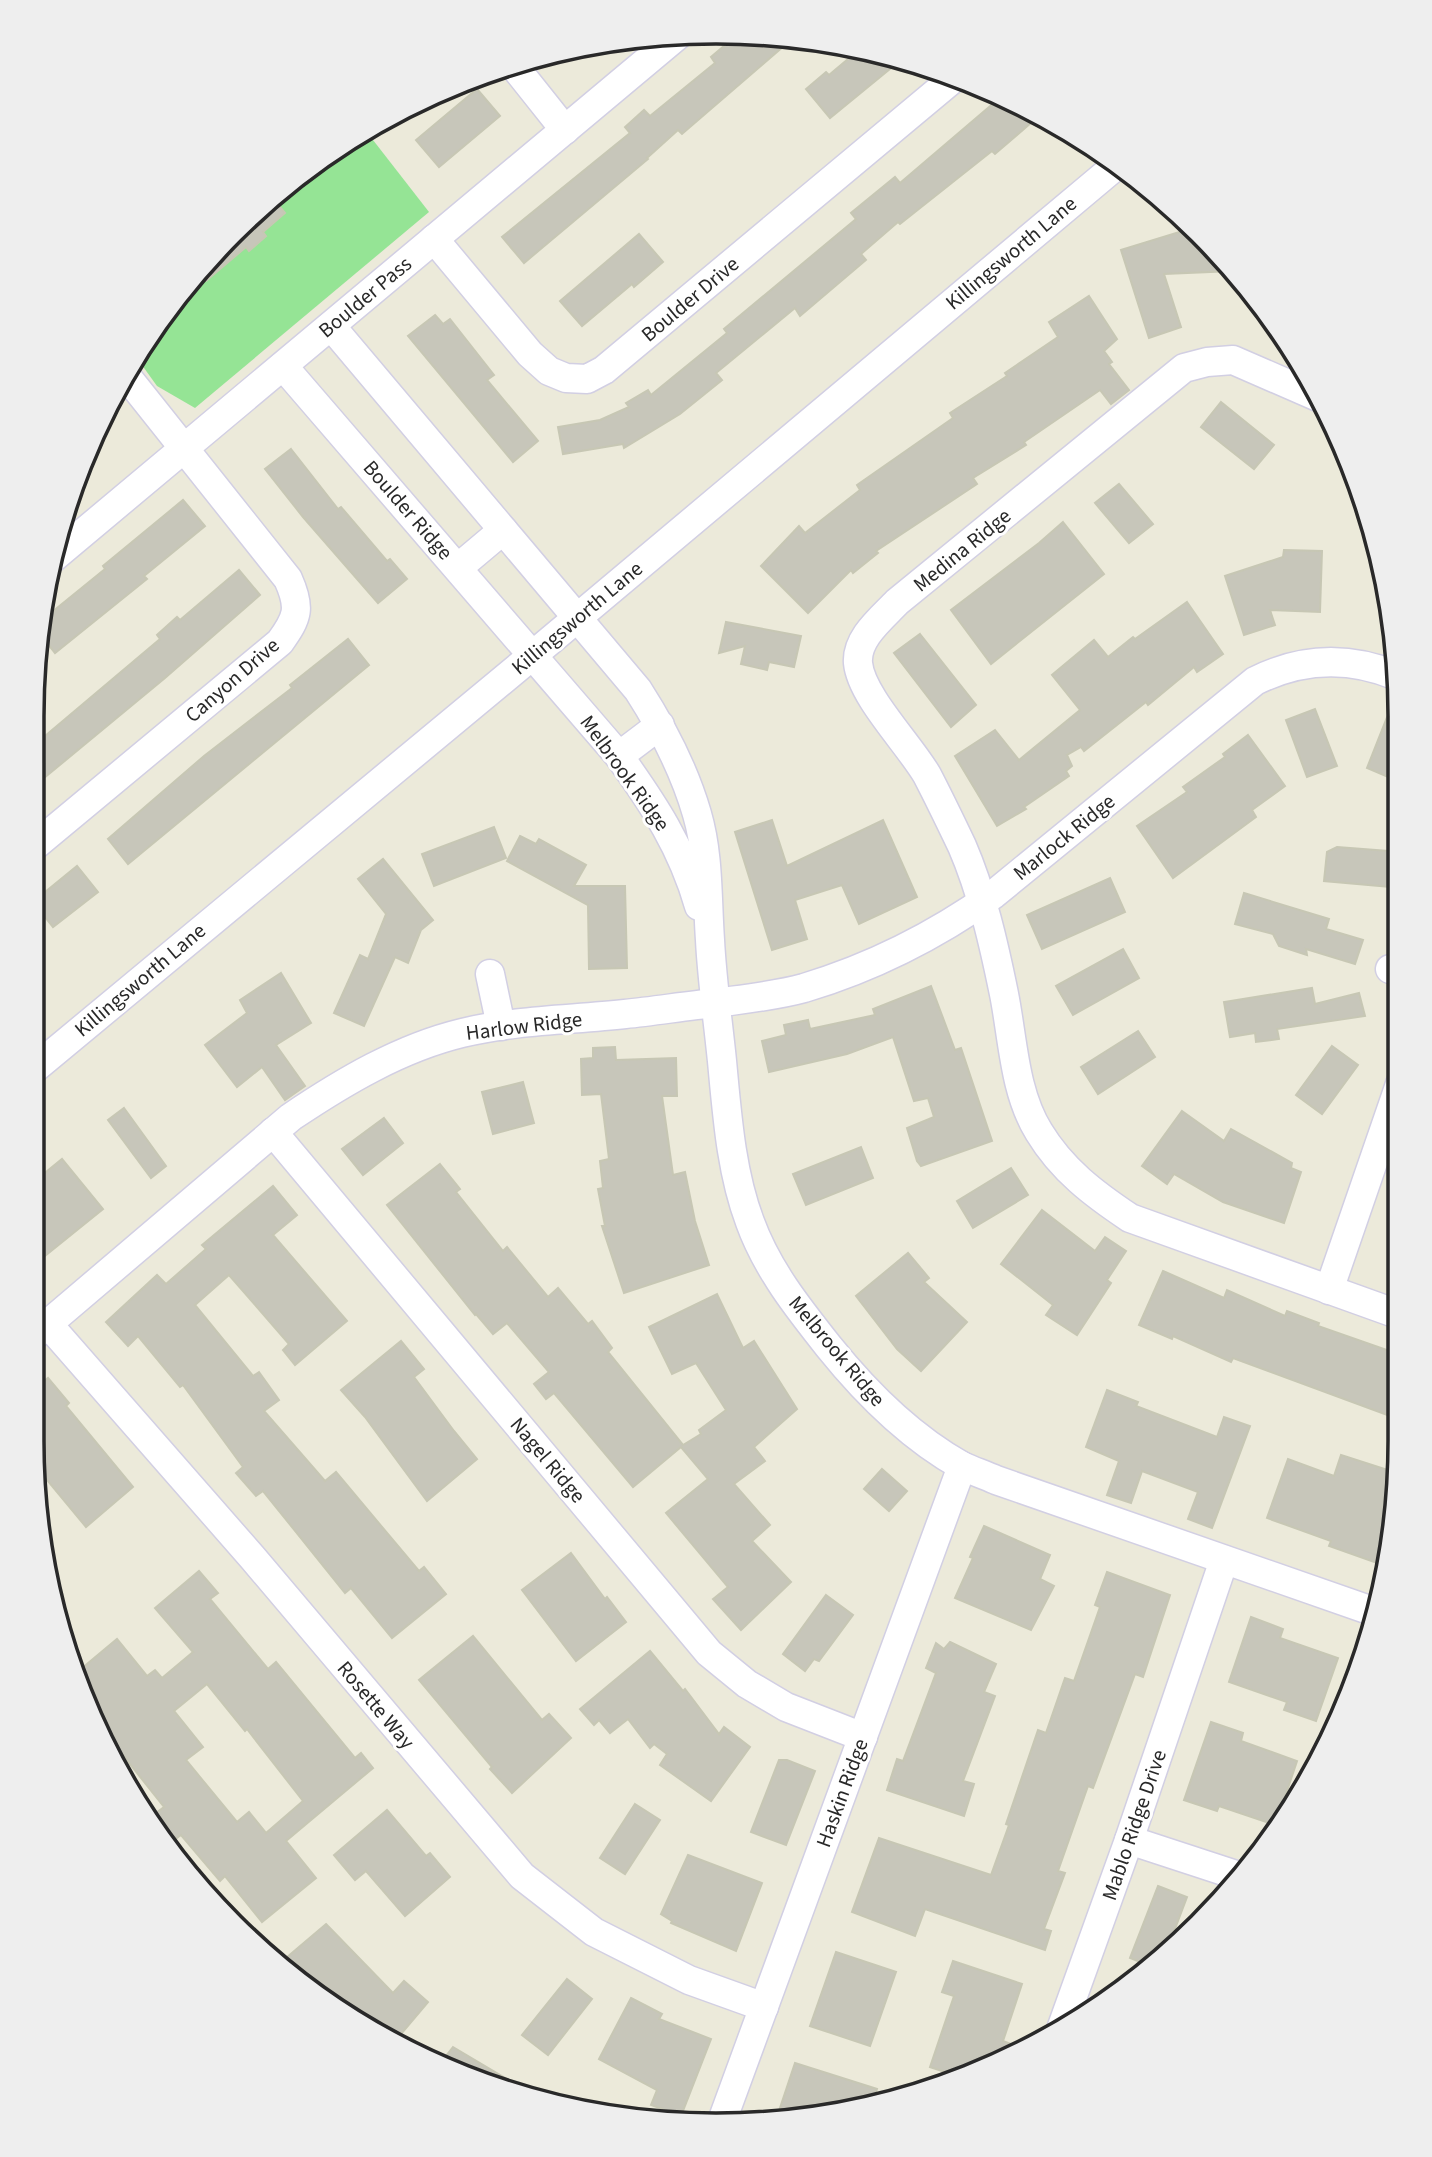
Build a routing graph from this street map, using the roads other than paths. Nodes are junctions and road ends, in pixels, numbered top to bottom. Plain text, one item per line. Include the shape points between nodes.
1 (665, 46) edge
2 (520, 73) edge
3 (945, 84) edge
4 (565, 130) junction
5 (1109, 171) edge
6 (434, 239) junction
7 (331, 326) junction
8 (283, 366) junction
9 (132, 383) edge
10 (1304, 391) edge
11 (183, 449) junction
12 (503, 530) junction
13 (66, 547) edge
14 (458, 567) junction
15 (577, 618) junction
16 (533, 655) junction
17 (1387, 673) edge
18 (660, 724) junction
19 (619, 756) junction
20 (44, 838) edge
21 (981, 903) junction
22 (710, 942) junction
23 (490, 974) dead end
24 (716, 1002) junction
25 (501, 1026) junction
26 (44, 1061) edge
27 (1388, 1121) edge
28 (273, 1132) junction
29 (1329, 1290) junction
30 (1388, 1310) edge
31 (44, 1327) edge
32 (44, 1331) edge
33 (962, 1466) junction
34 (1224, 1560) junction
35 (1366, 1609) edge
36 (863, 1737) junction
37 (1129, 1840) junction
38 (1230, 1873) edge
39 (764, 2007) junction
40 (1066, 2014) edge
41 (725, 2113) edge

1 - 4 street, Boulder Pass
2 - 4 street
3 - 6 street, Boulder Drive via 604,370 587,379 549,371 530,354
4 - 6 street, Boulder Pass
5 - 15 street, Killingsworth Lane
6 - 7 street, Boulder Pass
7 - 8 street, Boulder Pass
7 - 12 street
8 - 11 street, Boulder Pass
8 - 14 street, Boulder Ridge
9 - 11 street, Canyon Drive
10 - 21 street, Medina Ridge via 1233,360 1184,368 897,602 861,645 858,661 864,684 926,774 962,847
11 - 13 street, Boulder Pass
11 - 20 street, Canyon Drive via 288,579 297,613 279,642
12 - 14 street
12 - 15 street
14 - 16 street, Boulder Ridge
15 - 16 street, Killingsworth Lane
15 - 18 street, Melbrook Ridge via 638,690
16 - 19 street, Melbrook Ridge
16 - 26 street, Killingsworth Lane
17 - 21 street, Marlock Ridge via 1358,664 1298,664 1255,681
18 - 19 street
18 - 22 street, Melbrook Ridge via 680,762 698,815 706,856
19 - 22 street, Melbrook Ridge via 659,811 677,846
21 - 24 street, Marlock Ridge via 952,924 847,974 802,989
21 - 29 street, Medina Ridge via 1024,1096 1037,1130 1061,1166 1130,1219
22 - 24 street, Melbrook Ridge
23 - 25 street
24 - 25 street, Harlow Ridge
24 - 33 street, Melbrook Ridge via 737,1180 771,1268 848,1370 898,1421
25 - 28 street, Harlow Ridge via 461,1033 384,1063 335,1088
27 - 29 street
28 - 31 street, Harlow Ridge
28 - 36 street, Nagel Ridge via 709,1653 747,1684 786,1707
29 - 30 street, Medina Ridge
32 - 39 street, Rosette Way via 252,1557 522,1876 594,1932 689,1980
33 - 34 street, Melbrook Ridge
33 - 36 street, Haskin Ridge
34 - 35 street, Melbrook Ridge
34 - 37 street, Mablo Ridge Drive
36 - 39 street, Haskin Ridge
37 - 38 street
37 - 40 street, Mablo Ridge Drive
39 - 41 street, Haskin Ridge

